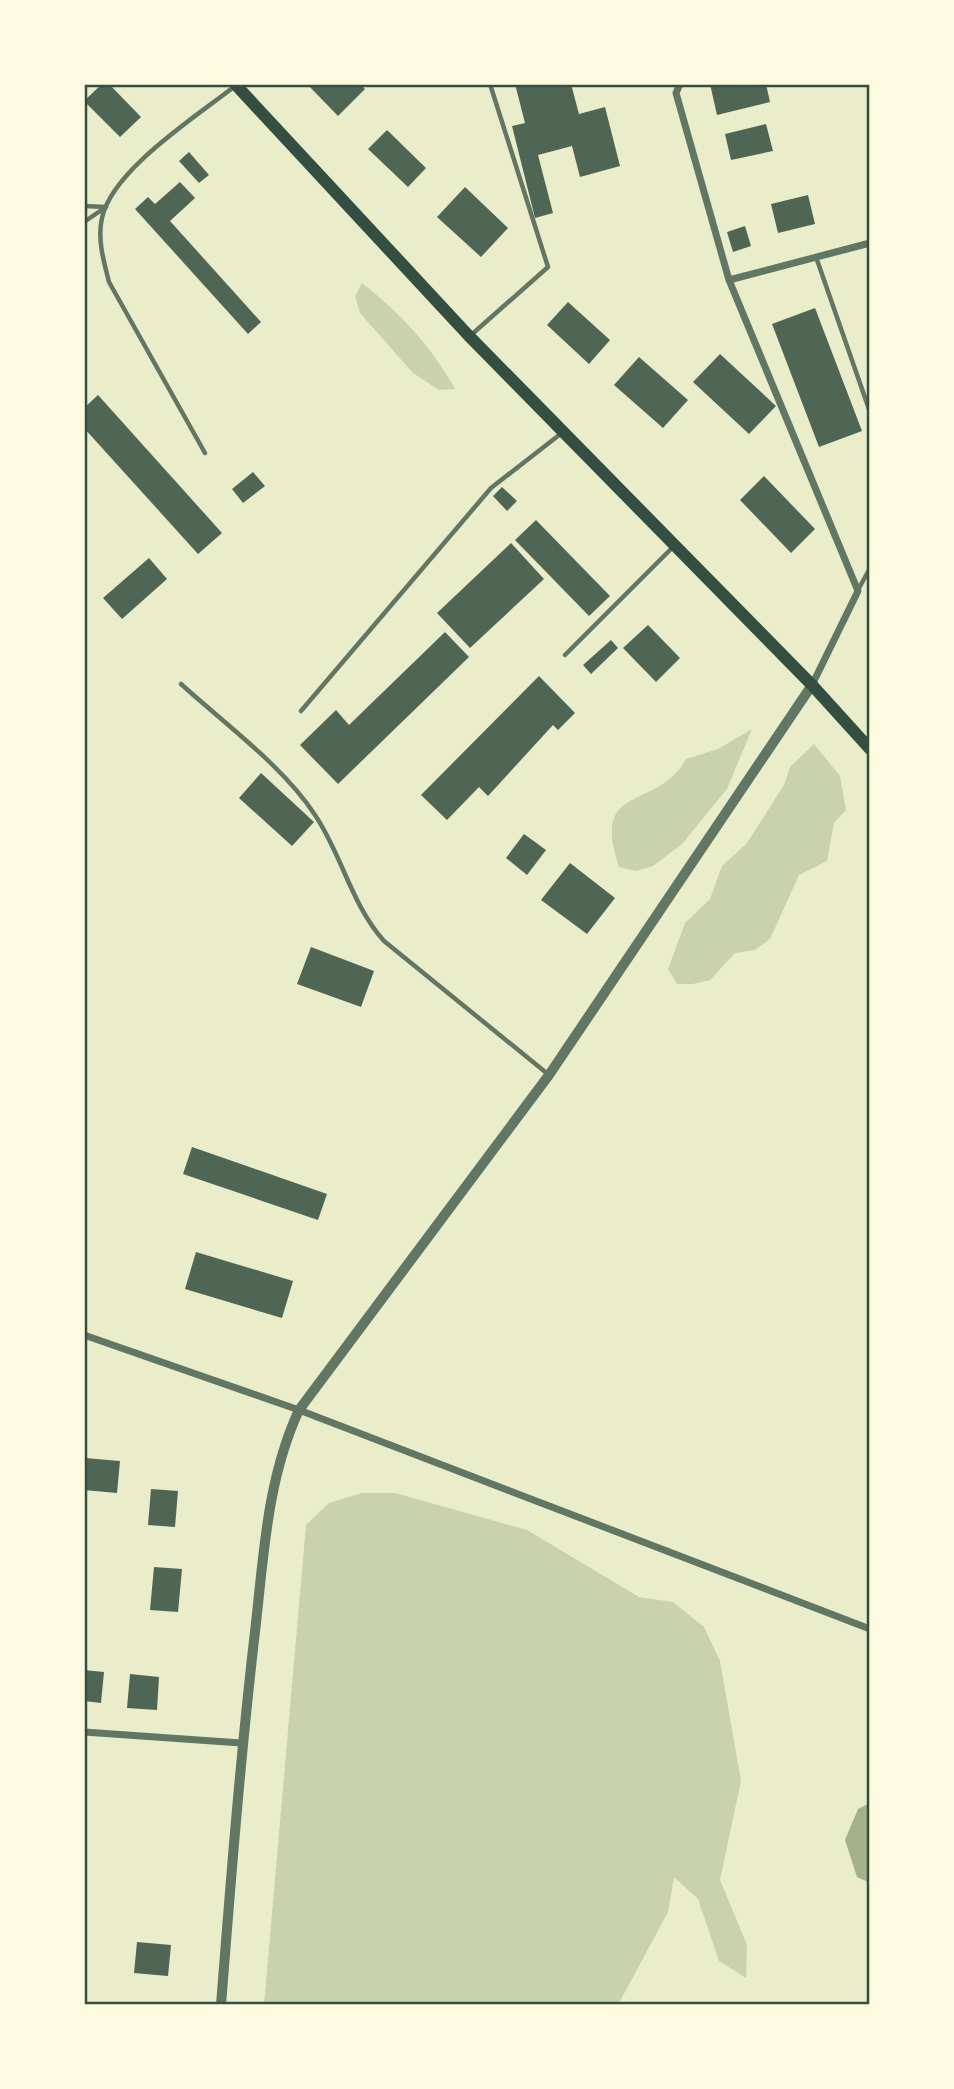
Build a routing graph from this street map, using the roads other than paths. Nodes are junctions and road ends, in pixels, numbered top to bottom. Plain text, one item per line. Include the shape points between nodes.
1 (490, 84) edge
2 (680, 84) edge
3 (235, 85) edge
4 (84, 206) edge
5 (106, 207) junction
6 (84, 222) edge
7 (870, 243) edge
8 (815, 256) junction
9 (729, 280) junction
10 (469, 336) junction
11 (870, 412) edge
12 (564, 432) junction
13 (205, 453) dead end
14 (675, 545) junction
15 (870, 568) edge
16 (858, 591) junction
17 (565, 655) dead end
18 (181, 684) dead end
19 (812, 685) junction
20 (301, 711) dead end
21 (870, 748) edge
22 (549, 1075) junction
23 (84, 1335) edge
24 (299, 1410) junction
25 (870, 1629) edge
26 (84, 1731) edge
27 (242, 1743) junction
28 (221, 2005) edge

1 - 10 lane via 548,267
2 - 9 street via 676,93
3 - 5 lane via 141,161 115,187
3 - 10 main road
4 - 5 lane
5 - 6 lane
5 - 13 lane via 101,254 110,282
7 - 8 street
8 - 9 street
8 - 11 lane
9 - 16 street
10 - 12 main road
12 - 14 main road
12 - 20 lane via 491,488
14 - 17 lane
14 - 19 main road
15 - 16 lane
16 - 19 street
18 - 22 lane via 289,783 316,816 366,921 384,941
19 - 21 main road
19 - 22 street
22 - 24 street
23 - 24 street
24 - 25 street
24 - 27 street via 271,1494
26 - 27 street
27 - 28 street

